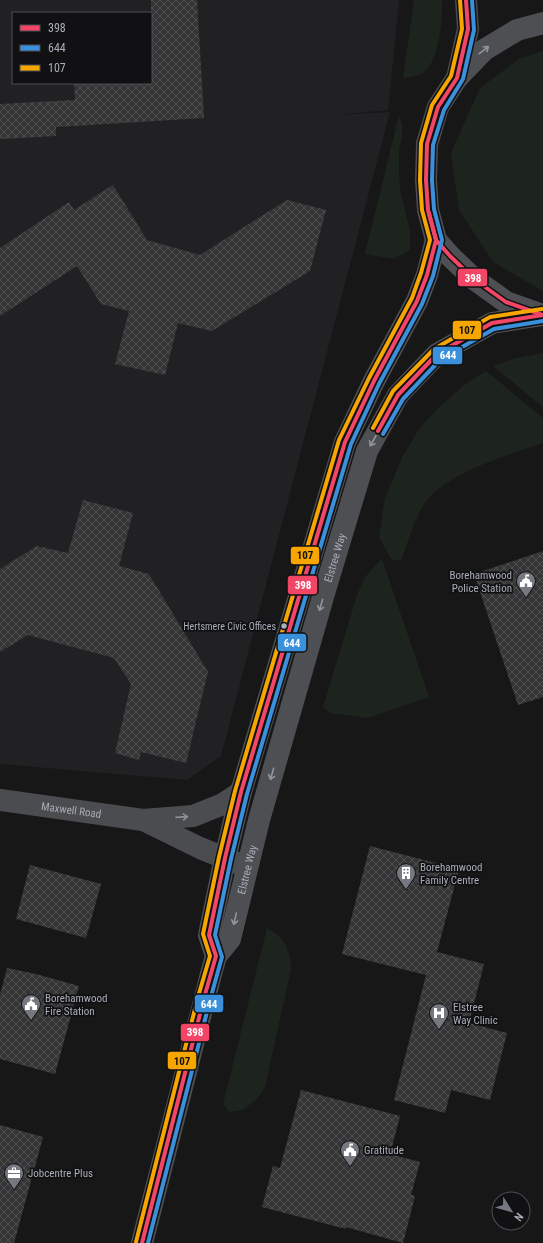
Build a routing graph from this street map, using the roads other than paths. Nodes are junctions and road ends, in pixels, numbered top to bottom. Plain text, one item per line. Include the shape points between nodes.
1 (466, 0) edge
2 (543, 23) edge
3 (457, 78) junction
4 (436, 240) junction
5 (542, 315) edge
6 (241, 792) junction
7 (0, 800) edge
8 (143, 820) junction
9 (225, 858) junction
10 (247, 867) junction
11 (216, 956) junction
12 (142, 1243) edge

1 - 3 main road via 468,29
3 -> 2 main road via 484,50 517,30
3 - 4 main road via 438,107 427,144 428,210
4 - 5 main road via 474,279 506,302
4 - 6 main road, Elstree Way via 417,300 345,442
5 -> 10 main road, Elstree Way via 492,323 437,354 398,395 367,451
8 -> 6 street, Maxwell Road via 193,816 223,804
6 - 9 main road, Elstree Way
7 - 8 street, Maxwell Road
8 - 9 street, Maxwell Road
9 - 10 street, Maxwell Road
9 - 11 main road, Elstree Way via 209,935
10 -> 11 main road, Elstree Way via 230,940
11 - 12 main road, Elstree Way

